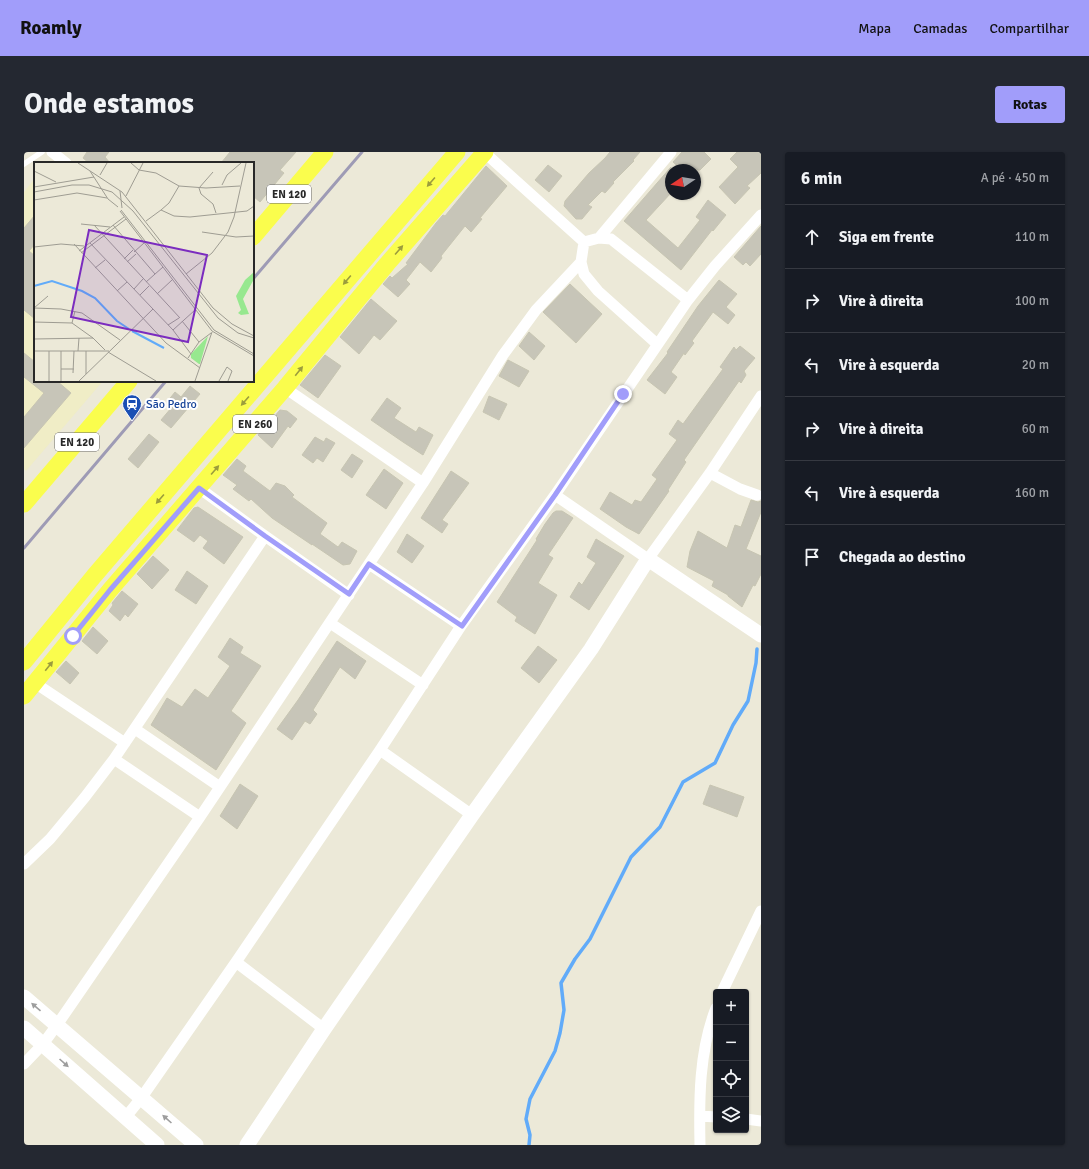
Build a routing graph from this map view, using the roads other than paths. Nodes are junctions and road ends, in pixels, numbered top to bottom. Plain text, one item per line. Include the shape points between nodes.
1 (42, 152) edge
2 (52, 152) edge
3 (325, 152) edge
4 (457, 152) edge
5 (485, 152) edge
6 (671, 152) edge
7 (65, 162) edge
8 (24, 164) edge
9 (761, 215) edge
10 (254, 236) edge
11 (599, 238) junction
12 (584, 242) junction
13 (372, 251) junction
14 (581, 262) junction
15 (387, 264) junction
16 (688, 300) junction
17 (658, 344) junction
18 (128, 382) edge
19 (285, 388) junction
20 (761, 396) edge
21 (710, 473) junction
22 (423, 483) junction
23 (199, 488) junction
24 (555, 495) junction
25 (757, 495) dead end
26 (27, 497) edge
27 (265, 536) junction
28 (648, 559) junction
29 (369, 564) junction
30 (94, 576) junction
31 (110, 590) junction
32 (349, 594) junction
33 (330, 622) junction
34 (462, 626) junction
35 (761, 635) edge
36 (24, 662) edge
37 (35, 683) junction
38 (422, 685) junction
39 (24, 696) edge
40 (134, 729) junction
41 (125, 743) junction
42 (380, 750) junction
43 (114, 758) junction
44 (220, 787) junction
45 (472, 815) junction
46 (200, 817) junction
47 (24, 864) edge
48 (761, 911) edge
49 (236, 962) junction
50 (723, 989) edge
51 (24, 997) edge
52 (713, 1015) edge
53 (57, 1025) junction
54 (24, 1028) edge
55 (324, 1029) junction
56 (43, 1044) junction
57 (24, 1064) edge
58 (142, 1097) junction
59 (700, 1116) junction
60 (713, 1117) edge
61 (125, 1118) junction
62 (749, 1120) edge
63 (761, 1120) edge
64 (157, 1145) edge
65 (196, 1145) edge
66 (247, 1145) edge
67 (700, 1145) edge

1 - 8 lane
2 - 7 street
3 - 10 main road, EN 120
4 -> 13 main road, EN 260
5 - 12 street
15 -> 5 main road, EN 260
6 - 11 street
9 - 16 street
11 - 12 street
11 - 16 street via 612,240 621,246
12 - 14 street
13 - 15 main road
13 -> 30 main road, EN 260
14 - 17 street via 584,274 598,291
14 - 22 street via 536,310 503,355
19 -> 15 main road, EN 260
16 - 17 street
17 - 24 street
18 - 26 main road, EN 120
19 - 22 street
23 -> 19 main road, EN 260
20 - 21 street
21 - 25 street
21 - 28 street
22 - 29 street
23 - 27 street
23 - 31 main road, EN 260
24 - 28 street
24 - 34 street
27 - 32 street
27 - 40 street
28 - 35 street
28 - 45 street via 591,649
29 - 32 street
29 - 34 street
30 - 31 main road
30 - 36 main road, EN 260
37 -> 31 main road, EN 260
32 - 33 street
33 - 38 street
33 - 44 street
34 - 38 street
37 - 39 main road, EN 260
37 - 41 street
38 - 42 street
40 - 41 street
40 - 44 street
41 - 43 street
42 - 45 street
42 - 49 street
43 - 46 street
43 - 47 street via 85,797
44 - 46 street
45 - 55 street
46 - 53 street
48 - 50 street
49 - 55 street
49 - 58 street
53 -> 51 street
52 - 59 street via 703,1056
53 - 56 street
53 - 58 street
54 - 56 street
55 - 66 street
56 - 57 street
56 -> 61 street
58 - 61 street
65 -> 58 street
59 - 60 street
59 - 67 street
61 - 64 street
62 - 63 street

